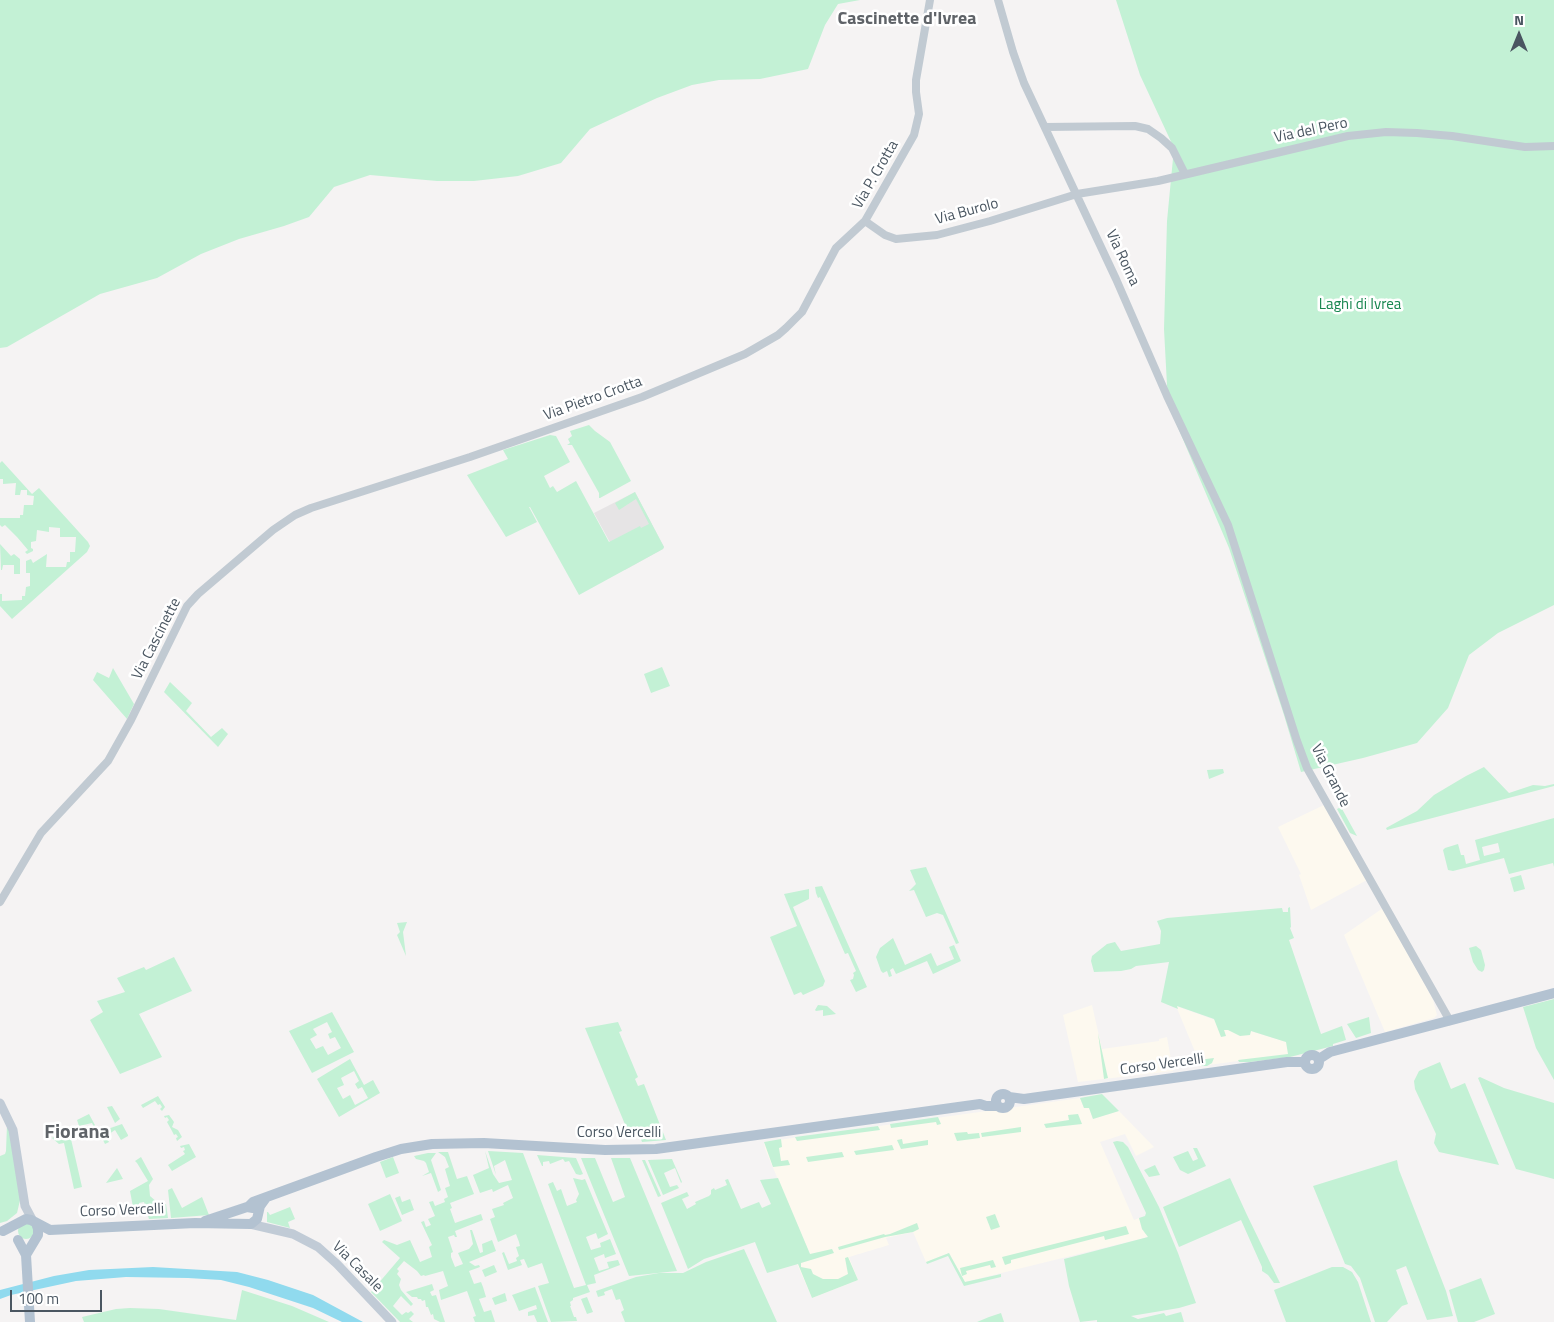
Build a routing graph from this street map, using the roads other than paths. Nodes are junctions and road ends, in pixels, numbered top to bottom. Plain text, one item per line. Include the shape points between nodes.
1 (930, 0) edge
2 (998, 0) edge
3 (1045, 127) junction
4 (1554, 146) edge
5 (1185, 174) junction
6 (1077, 194) junction
7 (865, 222) junction
8 (724, 364) joint
9 (470, 457) joint
10 (1228, 525) joint
11 (0, 902) edge
12 (1554, 994) edge
13 (1450, 1021) junction
14 (0, 1103) edge
15 (265, 1199) junction
16 (26, 1206) junction
17 (247, 1207) junction
18 (254, 1220) junction
19 (19, 1221) junction
20 (34, 1222) junction
21 (194, 1223) junction
22 (50, 1230) junction
23 (1, 1231) edge
24 (17, 1237) junction
25 (35, 1239) junction
26 (26, 1255) junction
27 (30, 1322) edge
28 (392, 1322) edge

1 - 7 street, Via P. Crotta via 916,80 919,114 916,128
2 - 3 street, Via Roma via 1024,83
3 - 5 street via 1135,126 1148,129 1172,148
3 - 6 street, Via Roma
4 - 5 street, Via del Pero via 1525,147 1452,136 1386,132 1348,136
5 - 6 street, Via del Pero via 1141,185
6 - 7 street, Via Burolo via 958,230 908,239 885,235
6 - 10 street, Via Roma
7 - 8 street, Via P. Crotta via 836,248 802,312 765,344
8 - 9 street, Via Pietro Crotta via 642,397
9 - 11 street, Via Cascinette via 295,515 198,594 180,617 108,761 42,834
10 - 13 street, Via Grande via 1307,768
12 - 13 main road
13 - 15 main road, Corso Vercelli via 1330,1052 1319,1059 1315,1069 1309,1069 1305,1062 1287,1062 1010,1100 1005,1108 997,1102 649,1149 432,1144 392,1152
14 - 16 main road via 13,1130
15 - 17 main road, Corso Vercelli
15 - 18 main road
16 - 19 main road
16 - 20 main road
17 - 18 main road via 254,1208
17 - 18 main road via 242,1211 243,1222
17 - 21 main road, Corso Vercelli
18 - 21 main road, Corso Vercelli
18 - 28 main road, Via Casale via 293,1234 324,1252
19 - 20 main road via 28,1219
19 - 23 main road
19 - 24 main road via 15,1228
20 - 22 main road, Corso Vercelli
20 - 25 main road via 38,1229
21 - 22 main road, Corso Vercelli
22 - 25 main road, Corso Vercelli
23 - 24 main road
24 - 25 main road via 26,1243
24 - 26 main road
25 - 26 main road
26 - 27 main road

